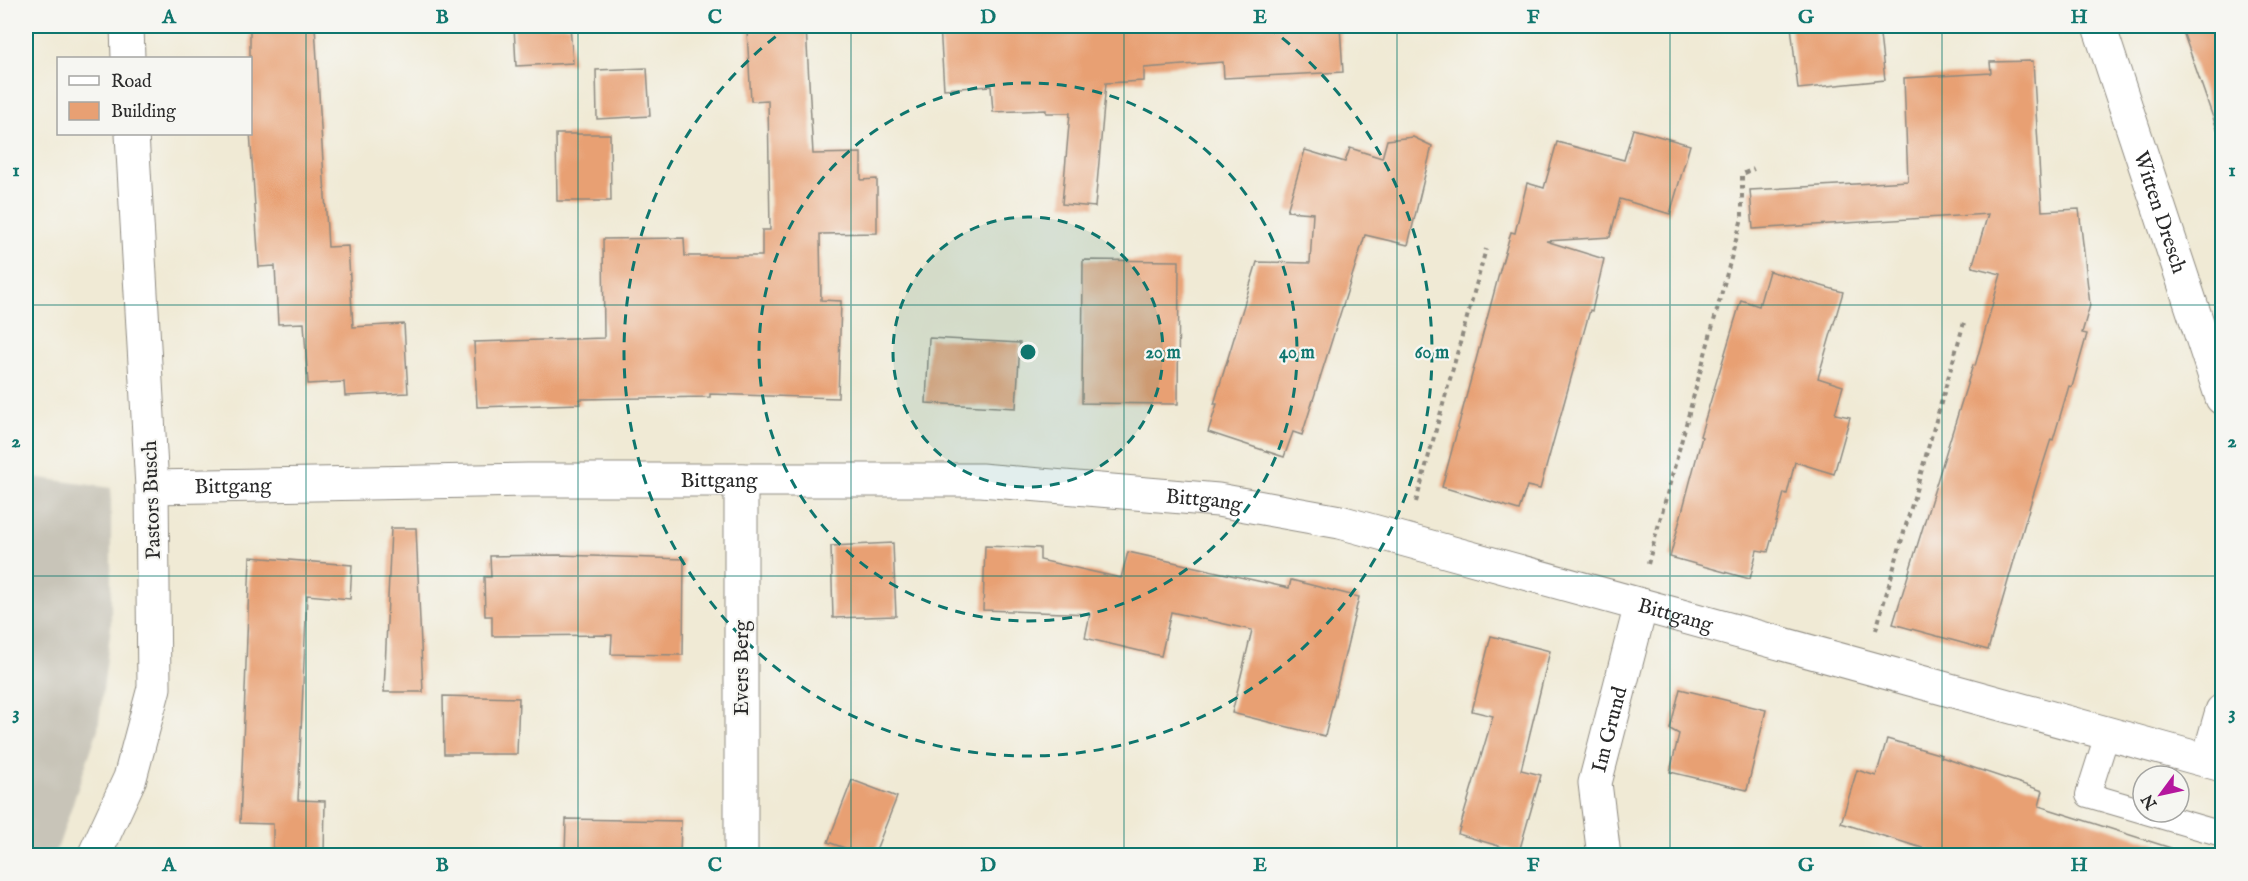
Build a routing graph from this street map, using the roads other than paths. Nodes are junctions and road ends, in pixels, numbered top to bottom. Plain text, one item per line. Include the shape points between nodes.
1 (127, 26) edge
2 (2098, 26) edge
3 (128, 57) edge
4 (132, 135) edge
5 (2223, 398) edge
6 (741, 480) junction
7 (152, 487) junction
8 (1641, 605) junction
9 (2223, 711) edge
10 (2108, 732) junction
11 (2216, 762) edge
12 (2131, 808) edge
13 (2187, 824) edge
14 (2223, 834) edge
15 (93, 855) edge
16 (741, 855) edge
17 (1604, 855) edge

1 - 3 street
2 - 5 street, Witten Dresch
4 - 7 street, Pastors Busch
6 - 7 street, Bittgang
6 - 8 street, Bittgang via 981,480 1218,500 1340,522
6 - 16 street, Evers Berg
7 - 15 street, Pastors Busch via 154,688 130,778
8 - 10 street, Bittgang
8 - 17 street, Im Grund via 1595,783
9 - 11 street
10 - 11 street, Bittgang
10 - 12 lane via 2088,795
13 - 14 lane

